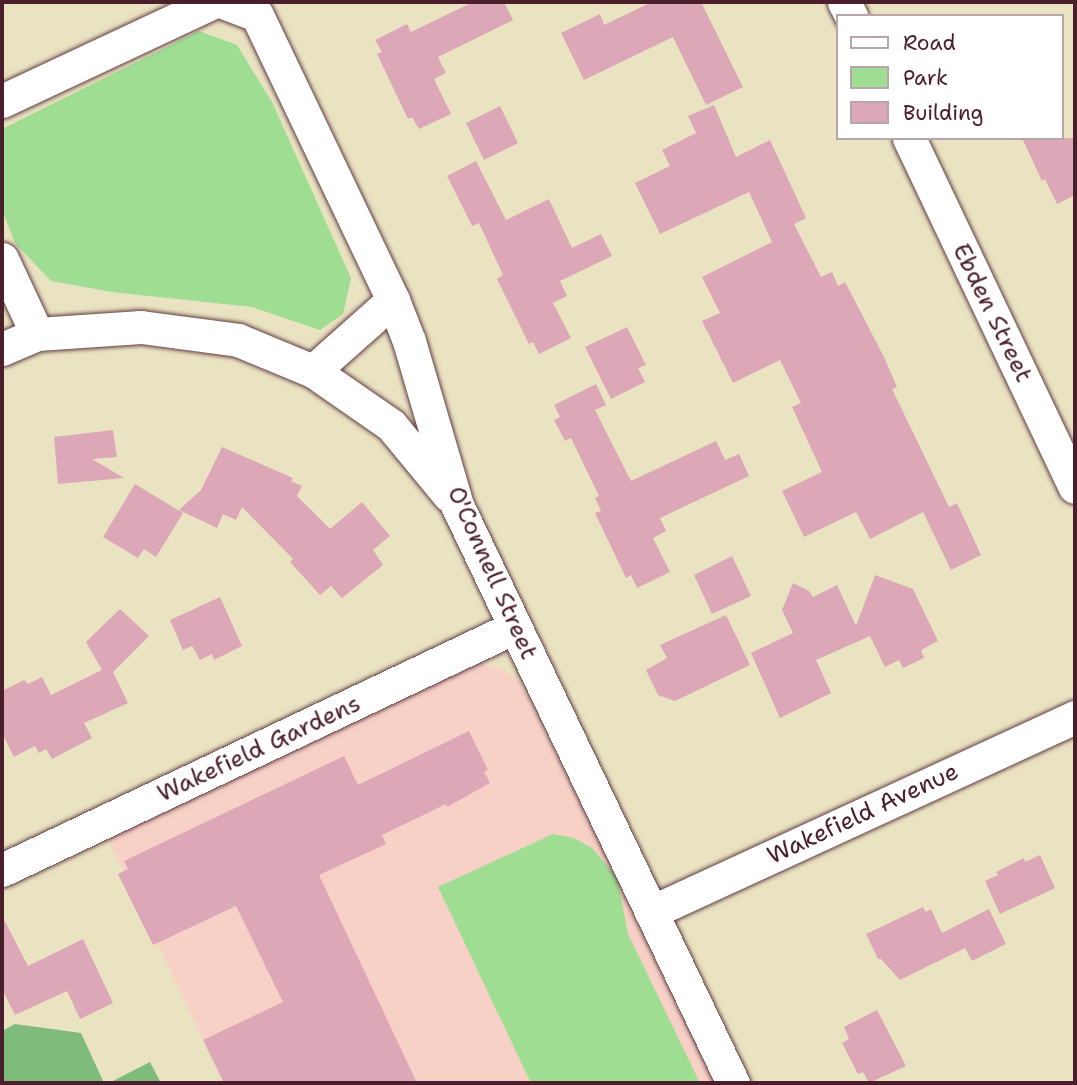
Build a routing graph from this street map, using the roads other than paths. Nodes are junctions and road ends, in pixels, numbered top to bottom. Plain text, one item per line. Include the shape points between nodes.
1 (213, 2) edge
2 (223, 2) edge
3 (2, 101) edge
4 (910, 140) edge
5 (2, 259) edge
6 (393, 300) junction
7 (37, 334) junction
8 (2, 349) edge
9 (313, 371) junction
10 (1063, 428) edge
11 (1075, 487) edge
12 (457, 505) junction
13 (515, 627) junction
14 (1075, 717) edge
15 (2, 870) edge
16 (651, 912) junction
17 (733, 1083) edge

1 - 3 street
2 - 6 street, O'Connell Street via 257,15
4 - 10 street, Ebden Street
5 - 7 street
6 - 9 street
6 - 12 street, O'Connell Street via 410,341
7 - 8 street
7 - 9 street via 141,327 238,340
9 - 12 street via 391,425
10 - 11 street, Ebden Street
12 - 13 street, O'Connell Street
13 - 15 street, Wakefield Gardens
13 - 16 street, O'Connell Street
14 - 16 street, Wakefield Avenue
16 - 17 street, O'Connell Street

